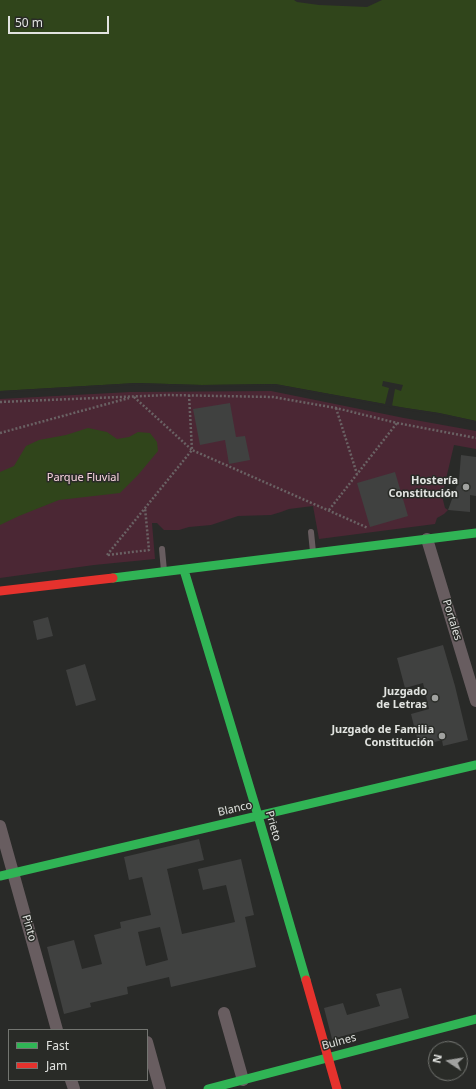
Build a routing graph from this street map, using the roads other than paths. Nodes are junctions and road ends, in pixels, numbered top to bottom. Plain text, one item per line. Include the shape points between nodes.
1 (312, 532) dead end
2 (476, 533) edge
3 (427, 539) junction
4 (162, 549) dead end
5 (313, 553) junction
6 (184, 570) junction
7 (165, 572) junction
8 (0, 591) edge
9 (476, 701) edge
10 (476, 765) edge
11 (258, 816) junction
12 (0, 826) edge
13 (13, 872) junction
14 (0, 876) edge
15 (224, 1013) dead end
16 (476, 1019) edge
17 (57, 1029) edge
18 (148, 1046) edge
19 (328, 1057) junction
20 (242, 1080) junction
21 (160, 1089) edge
22 (208, 1089) edge
23 (338, 1089) edge

1 - 5 lane
2 - 3 street
3 - 5 street
3 - 9 street, Portales
4 - 7 lane
5 - 6 street
6 - 7 street
6 - 11 street, Prieto
7 - 8 street
10 - 11 street, Blanco
11 - 13 street, Blanco
11 - 19 street, Prieto
12 - 13 street, Pinto
13 - 14 street, Blanco
13 - 17 street, Pinto
15 - 20 street
16 - 19 street, Bulnes
18 - 21 street
19 - 20 street, Bulnes
19 - 23 street, Prieto
20 - 22 street, Bulnes

